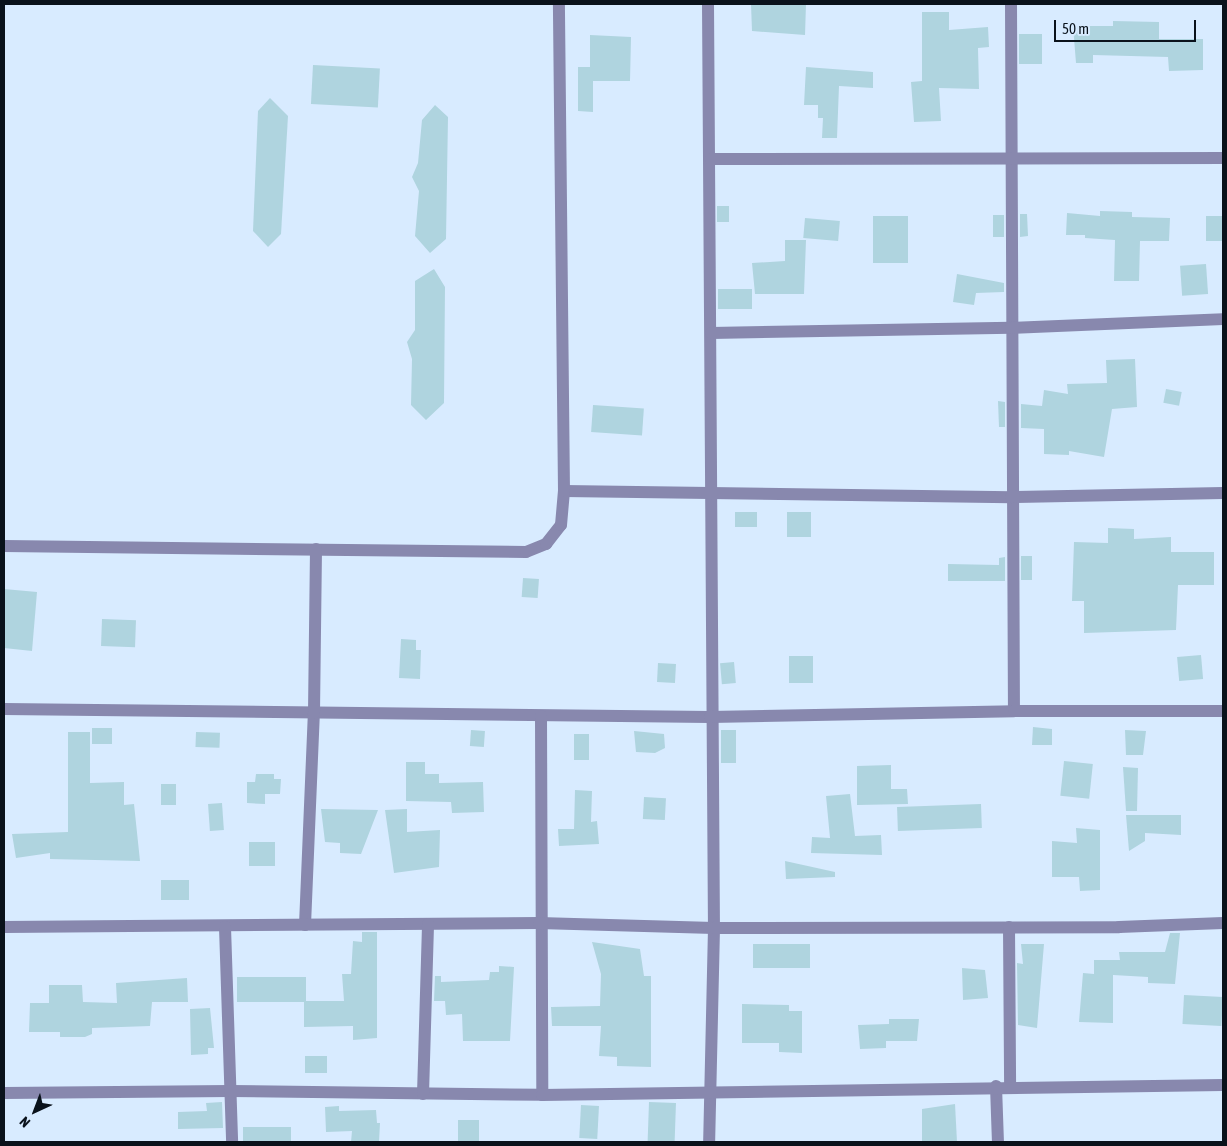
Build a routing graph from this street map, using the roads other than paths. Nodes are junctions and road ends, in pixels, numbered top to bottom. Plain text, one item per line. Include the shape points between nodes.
1 (559, 4) edge
2 (708, 4) edge
3 (1011, 4) edge
4 (1223, 158) edge
5 (711, 159) junction
6 (1011, 161) junction
7 (1223, 319) edge
8 (1011, 328) junction
9 (711, 333) junction
10 (564, 491) junction
11 (1223, 493) edge
12 (711, 495) junction
13 (1011, 497) junction
14 (4, 546) edge
15 (316, 549) junction
16 (4, 709) edge
17 (1014, 711) junction
18 (1223, 711) edge
19 (314, 713) junction
20 (541, 716) junction
21 (710, 717) junction
22 (539, 923) junction
23 (1223, 923) edge
24 (428, 924) junction
25 (305, 925) junction
26 (4, 927) edge
27 (225, 928) junction
28 (714, 928) junction
29 (1010, 928) junction
30 (1223, 1085) edge
31 (996, 1086) junction
32 (1010, 1086) junction
33 (230, 1091) junction
34 (711, 1092) junction
35 (4, 1093) edge
36 (423, 1094) junction
37 (542, 1095) junction
38 (232, 1142) edge
39 (709, 1142) edge
40 (998, 1142) edge

1 - 10 street
2 - 5 street
3 - 6 street
4 - 6 street
5 - 6 street
5 - 9 street
6 - 8 street
7 - 8 street
8 - 9 street
8 - 13 street
9 - 12 street
10 - 12 street
10 - 15 street via 560,525 546,544 526,552
11 - 13 street
12 - 13 street
12 - 21 street
13 - 17 street
14 - 15 street
15 - 19 street
16 - 19 street
17 - 18 street
17 - 21 street
19 - 20 street
19 - 25 street
20 - 21 street
20 - 22 street
21 - 28 street
22 - 24 street
22 - 28 street
22 - 37 street
23 - 29 street
24 - 25 street
24 - 36 street
25 - 27 street
26 - 27 street
27 - 33 street
28 - 29 street
28 - 34 street
29 - 32 street
30 - 32 street
31 - 32 street
31 - 34 street
31 - 40 street
33 - 35 street
33 - 36 street
33 - 38 street
34 - 37 street
34 - 39 street
36 - 37 street

